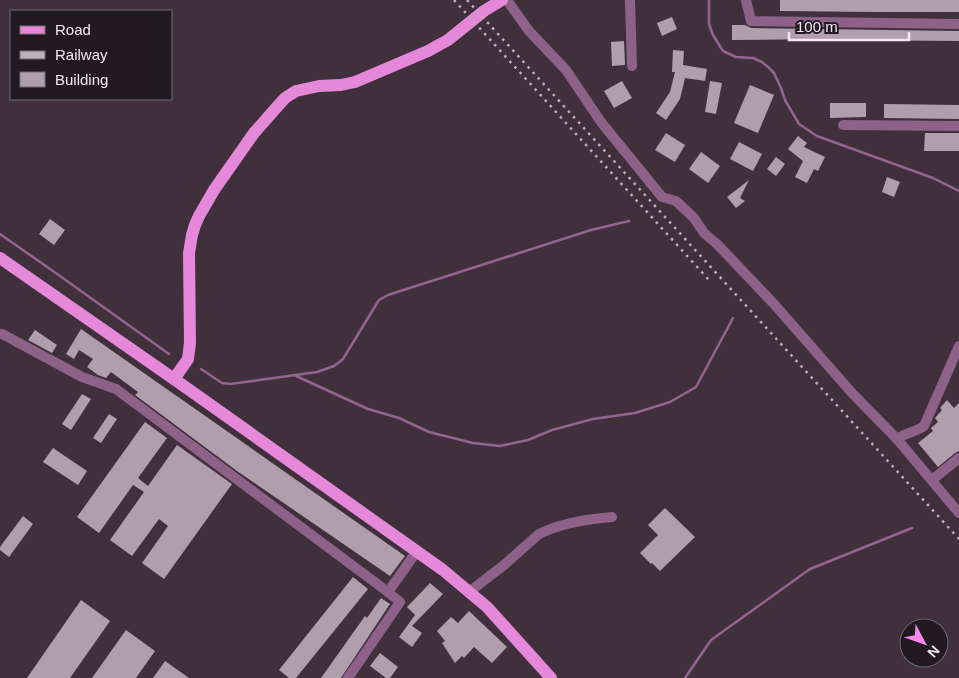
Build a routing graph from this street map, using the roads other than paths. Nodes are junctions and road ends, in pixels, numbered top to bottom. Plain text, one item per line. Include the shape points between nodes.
1 (502, 0) edge
2 (507, 0) edge
3 (630, 0) edge
4 (746, 0) edge
5 (959, 24) edge
6 (632, 66) dead end
7 (843, 124) dead end
8 (959, 126) edge
9 (0, 258) edge
10 (2, 334) dead end
11 (959, 346) edge
12 (188, 359) junction
13 (174, 379) junction
14 (191, 391) junction
15 (897, 439) junction
16 (959, 458) edge
17 (932, 480) junction
18 (959, 513) edge
19 (612, 517) dead end
20 (417, 551) junction
21 (388, 592) junction
22 (470, 592) junction
23 (348, 678) edge
24 (551, 678) edge

1 - 12 main road via 428,51 355,82 296,91 285,98 254,133 214,190 192,235
2 - 15 street via 529,30 566,70 601,122 662,197 676,201 694,218 704,233 774,304
3 - 6 street
4 - 5 street via 751,21
7 - 8 street
9 - 13 main road
10 - 21 street via 82,377 116,389
11 - 15 street via 924,426
12 - 13 main road
12 - 14 main road via 186,382
13 - 14 main road
14 - 20 main road
15 - 17 street
16 - 17 street
17 - 18 street
19 - 22 street via 574,523 540,534
20 - 21 street
20 - 22 main road
21 - 23 street via 400,602
22 - 24 main road

